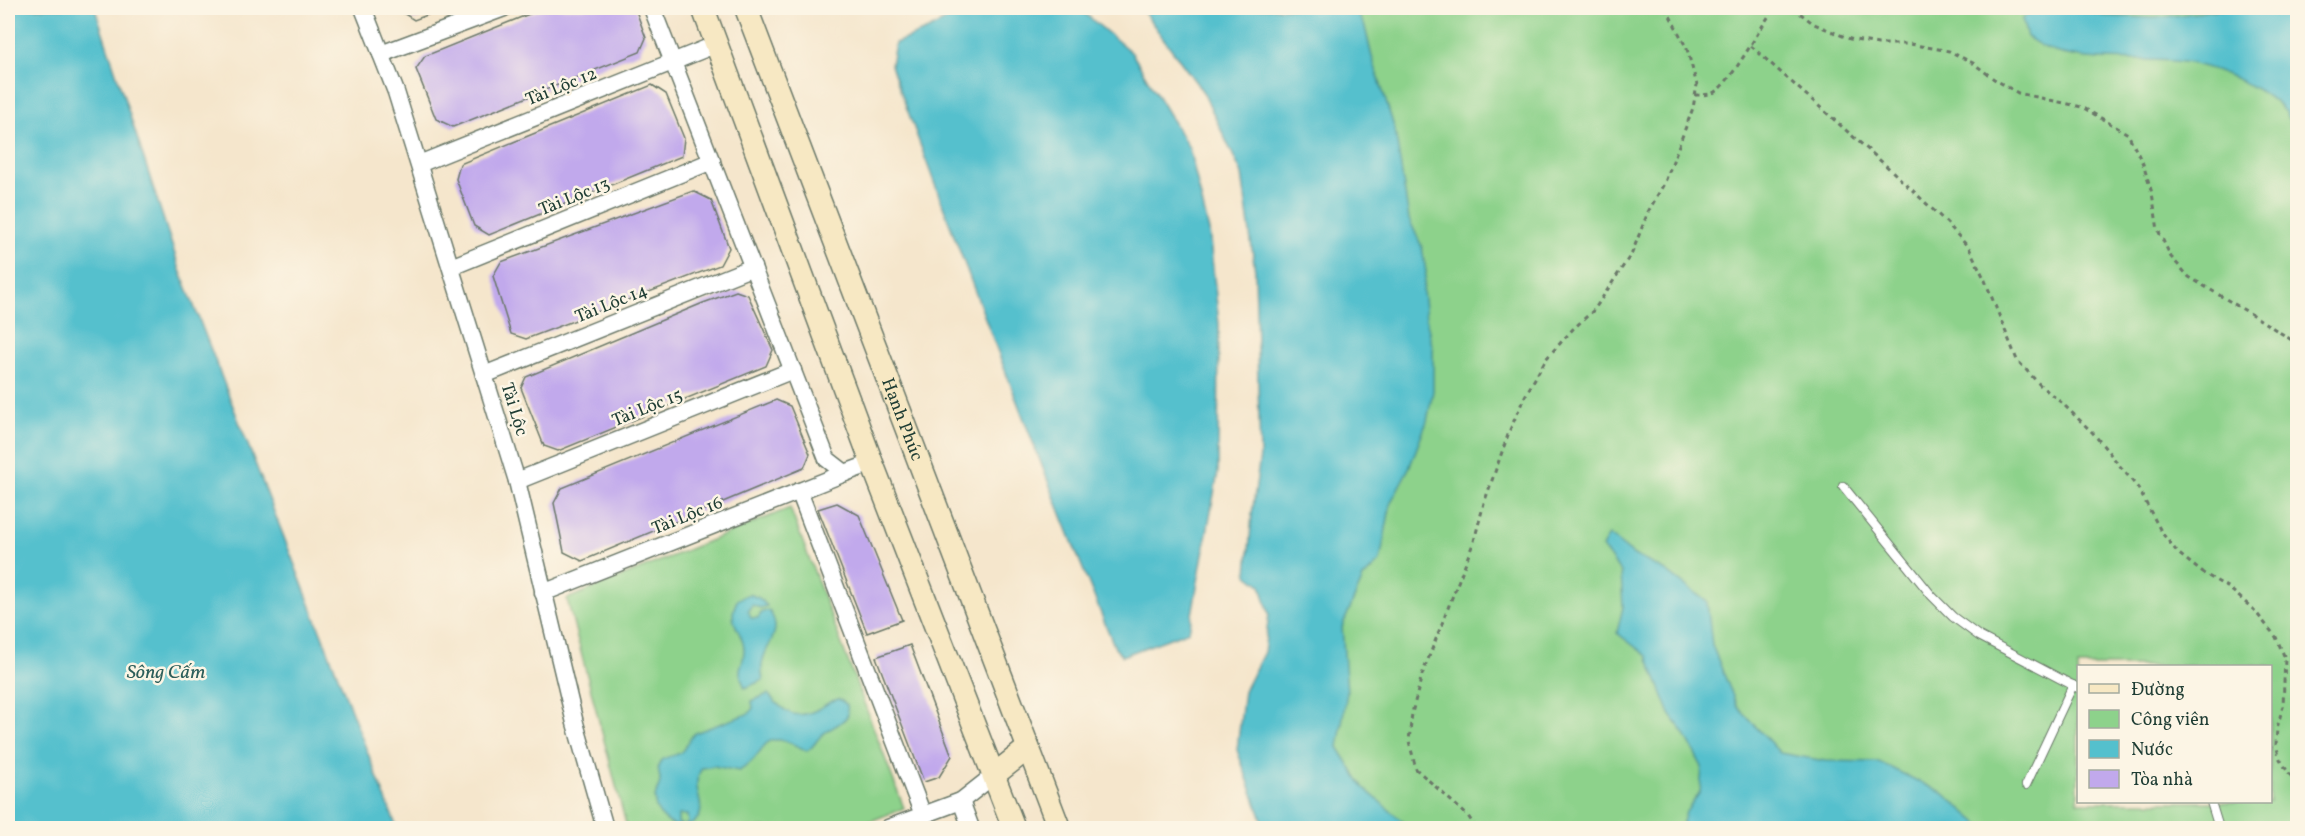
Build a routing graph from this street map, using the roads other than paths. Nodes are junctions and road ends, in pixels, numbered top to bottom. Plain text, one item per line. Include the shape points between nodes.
1 (363, 8) edge
2 (504, 8) edge
3 (652, 8) edge
4 (703, 8) edge
5 (746, 8) edge
6 (754, 29) junction
7 (717, 44) junction
8 (381, 54) junction
9 (673, 61) junction
10 (712, 161) junction
11 (419, 164) junction
12 (451, 267) junction
13 (753, 267) junction
14 (793, 370) junction
15 (484, 375) junction
16 (872, 463) junction
17 (845, 473) junction
18 (517, 481) junction
19 (1843, 486) dead end
20 (799, 491) junction
21 (543, 593) junction
22 (2076, 687) edge
23 (1028, 748) junction
24 (994, 776) junction
25 (2026, 785) dead end
26 (961, 801) junction
27 (2212, 803) edge
28 (923, 815) junction
29 (605, 828) edge
30 (888, 828) edge
31 (971, 828) edge
32 (1014, 828) edge
33 (1059, 828) edge
34 (2219, 828) edge

1 - 8 street, Tài Lộc
2 - 8 street
3 - 9 street
4 - 7 street
5 - 6 street, Hạnh Phúc
6 - 7 street
6 - 23 street, Hạnh Phúc
7 - 9 street, Tài Lộc 12
7 - 16 street
8 - 11 street, Tài Lộc
9 - 10 street
9 - 11 street, Tài Lộc 12
10 - 12 street, Tài Lộc 13
10 - 13 street
11 - 12 street, Tài Lộc
12 - 15 street, Tài Lộc
13 - 14 street
13 - 15 street, Tài Lộc 14
14 - 17 street via 827,459
14 - 18 street, Tài Lộc 15
15 - 18 street, Tài Lộc
16 - 17 street, Tài Lộc 16
16 - 24 street
17 - 20 street, Tài Lộc 16
18 - 21 street, Tài Lộc
19 - 22 lane via 1953,617 1978,636
20 - 21 street, Tài Lộc 16
20 - 28 street
21 - 29 street, Tài Lộc
22 - 25 lane
23 - 24 street
23 - 33 street, Hạnh Phúc
24 - 26 street
24 - 32 street
26 - 28 street
26 - 31 street
27 - 34 lane
28 - 30 street

